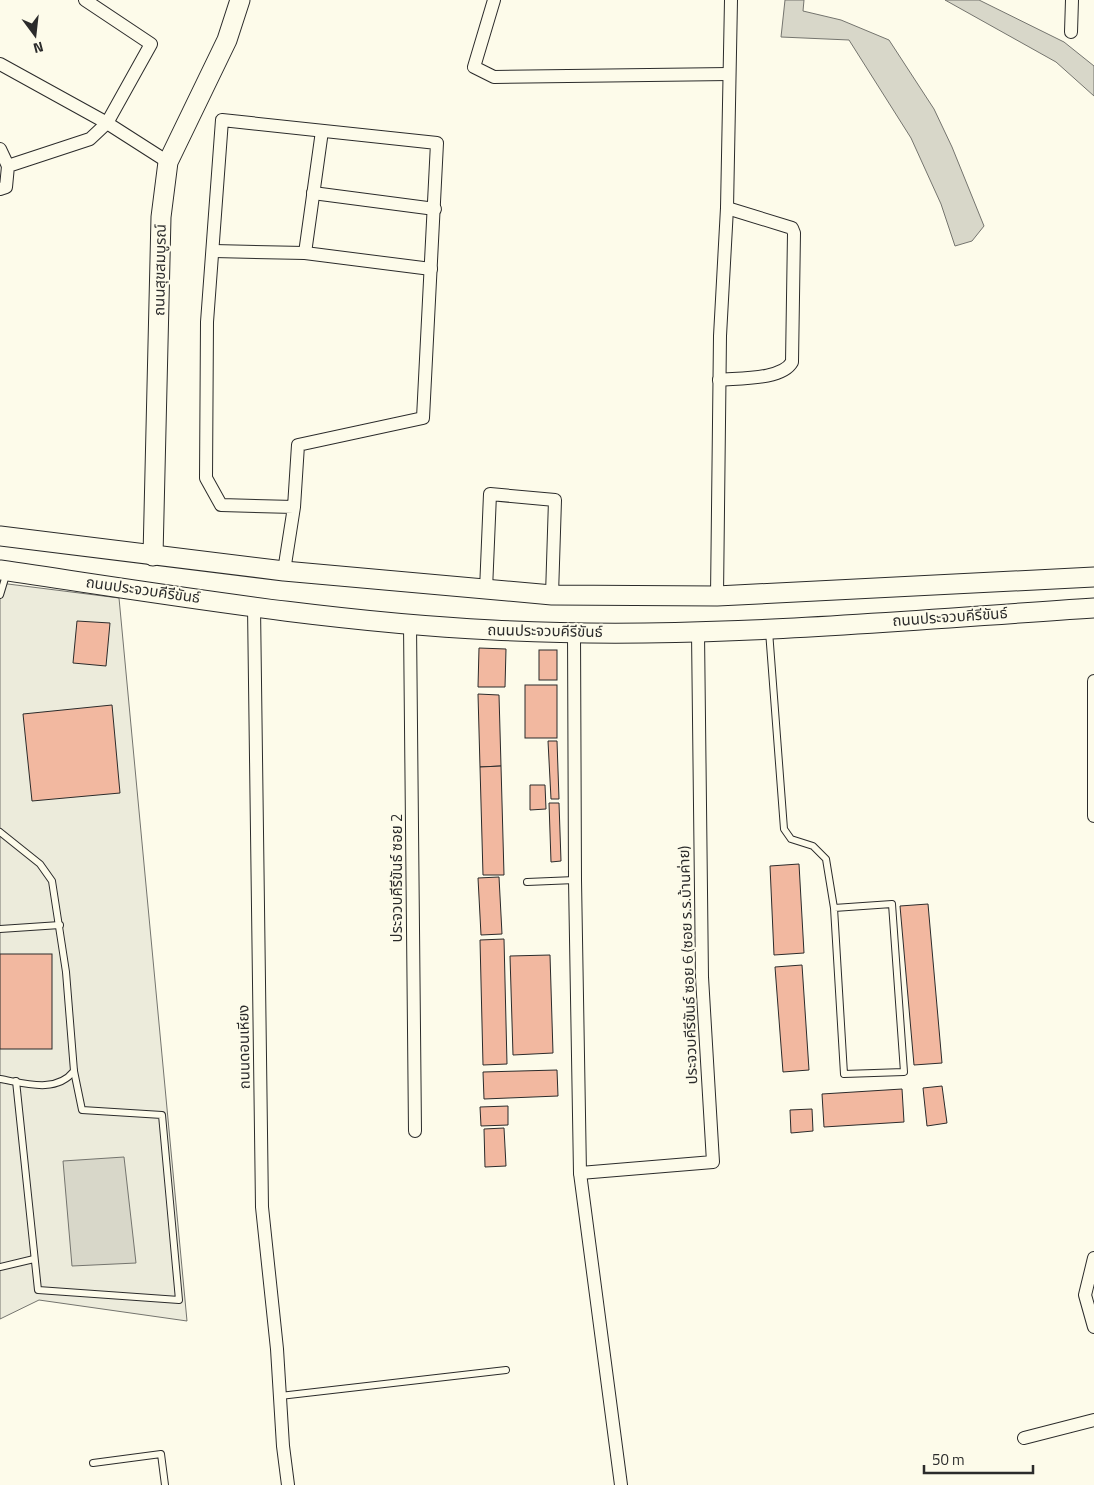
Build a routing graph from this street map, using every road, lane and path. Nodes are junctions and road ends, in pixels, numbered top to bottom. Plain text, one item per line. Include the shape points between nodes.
1 (85, 0) edge
2 (240, 0) edge
3 (494, 0) edge
4 (730, 0) edge
5 (1072, 0) edge
6 (1071, 32) dead end
7 (0, 64) edge
8 (729, 74) junction
9 (107, 122) junction
10 (322, 131) junction
11 (0, 149) edge
12 (168, 162) junction
13 (8, 166) junction
14 (0, 189) edge
15 (313, 193) junction
16 (727, 208) junction
17 (435, 209) junction
18 (214, 251) junction
19 (305, 253) junction
20 (431, 270) junction
21 (719, 380) junction
22 (294, 506) junction
23 (0, 536) edge
24 (153, 556) junction
25 (4, 570) edge
26 (284, 571) junction
27 (1094, 577) edge
28 (486, 590) junction
29 (0, 595) edge
30 (552, 595) junction
31 (717, 596) junction
32 (254, 607) junction
33 (1094, 608) edge
34 (410, 625) junction
35 (769, 629) junction
36 (574, 632) junction
37 (698, 633) junction
38 (1094, 681) edge
39 (1094, 816) edge
40 (0, 832) edge
41 (574, 880) junction
42 (527, 882) dead end
43 (834, 908) junction
44 (60, 925) junction
45 (0, 929) edge
46 (74, 1071) junction
47 (0, 1079) edge
48 (16, 1081) junction
49 (415, 1131) dead end
50 (580, 1173) junction
51 (1094, 1258) edge
52 (34, 1259) junction
53 (0, 1267) edge
54 (1094, 1328) edge
55 (506, 1370) dead end
56 (280, 1396) junction
57 (1094, 1420) edge
58 (1024, 1438) dead end
59 (93, 1463) dead end
60 (165, 1485) edge
61 (288, 1485) edge
62 (621, 1485) edge

1 - 9 street via 151,44
2 - 12 main road, ถนนสุขสมบูรณ์ via 227,40
3 - 8 street via 474,67 494,76
4 - 8 street
5 - 6 street
7 - 9 street
8 - 16 street
9 - 12 street
9 - 13 street via 90,139
10 - 15 street
10 - 17 street via 438,143
10 - 18 street via 222,120
11 - 13 street
12 - 24 main road, ถนนสุขสมบูรณ์ via 161,217
13 - 14 street via 6,186
15 - 17 street
15 - 19 street
16 - 21 street
16 - 21 street via 792,228 792,362 784,371 773,374
17 - 20 street
18 - 19 street
18 - 22 street via 207,322 206,478 221,504
19 - 20 street
20 - 22 street via 423,418 298,444
21 - 31 street
22 - 26 street
23 - 24 main road
24 - 26 main road
25 - 29 lane
25 - 32 main road, ถนนประจวบคีรีขันธ์
26 - 28 main road
27 - 31 main road
28 - 30 main road
28 - 30 street via 490,494 555,500
30 - 31 main road
32 - 34 main road, ถนนประจวบคีรีขันธ์
32 - 56 street, ถนนดอนเหียง via 262,1207
33 - 35 main road, ถนนประจวบคีรีขันธ์
34 - 36 main road, ถนนประจวบคีรีขันธ์
34 - 49 street, ประจวบคีรีขันธ์ ซอย 2
35 - 37 main road, ถนนประจวบคีรีขันธ์
35 - 43 lane via 784,829 791,840 814,846 826,859
36 - 37 main road, ถนนประจวบคีรีขันธ์
36 - 41 street
37 - 50 street, ประจวบคีรีขันธ์ ซอย 6 (ซอย ร.ร.บ้านค่าย) via 702,977 713,1162
38 - 39 street
40 - 44 lane via 40,864 52,881
41 - 42 lane
41 - 50 street
43 - 43 lane via 844,1074 904,1072 892,904
44 - 45 lane
44 - 46 lane
46 - 48 lane via 47,1086
46 - 52 lane via 82,1110 162,1115 179,1300 38,1290
47 - 48 lane
48 - 52 lane
50 - 62 street
51 - 54 street via 1085,1295
52 - 53 lane
55 - 56 lane
56 - 61 street, ถนนดอนเหียง
57 - 58 street
59 - 60 lane via 161,1454

